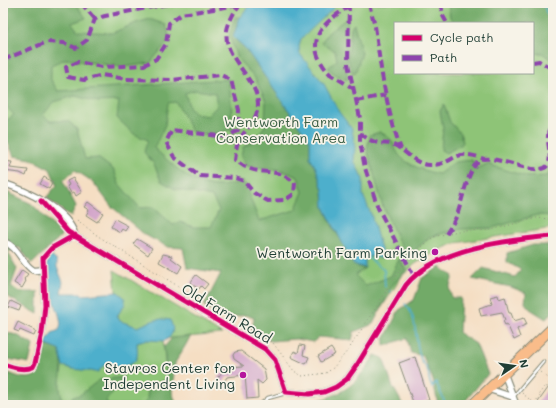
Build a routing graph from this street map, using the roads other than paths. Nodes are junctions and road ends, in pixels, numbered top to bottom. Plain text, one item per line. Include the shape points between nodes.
1 (3, 183) edge
2 (75, 234) junction
3 (553, 236) edge
4 (3, 241) edge
5 (43, 269) junction
6 (553, 327) edge
7 (543, 362) dead end
8 (3, 364) edge
9 (504, 373) junction
10 (488, 389) junction
11 (287, 393) junction
12 (513, 397) junction
13 (260, 405) edge
14 (472, 405) edge
15 (516, 405) edge

1 - 2 street, Old Farm Road via 27,192 41,201 65,230
2 - 5 street via 46,254 43,258
2 - 11 street, Old Farm Road via 128,269 264,349 275,360
3 - 11 street via 475,248 437,260 406,285 347,379 324,392
4 - 5 street via 14,247 31,268
5 - 8 street via 45,305 35,363 27,369
6 - 9 highway
7 - 12 lane
9 - 10 highway
9 - 12 street
10 - 12 street
10 - 14 highway
11 - 13 lane via 268,398
12 - 15 street

